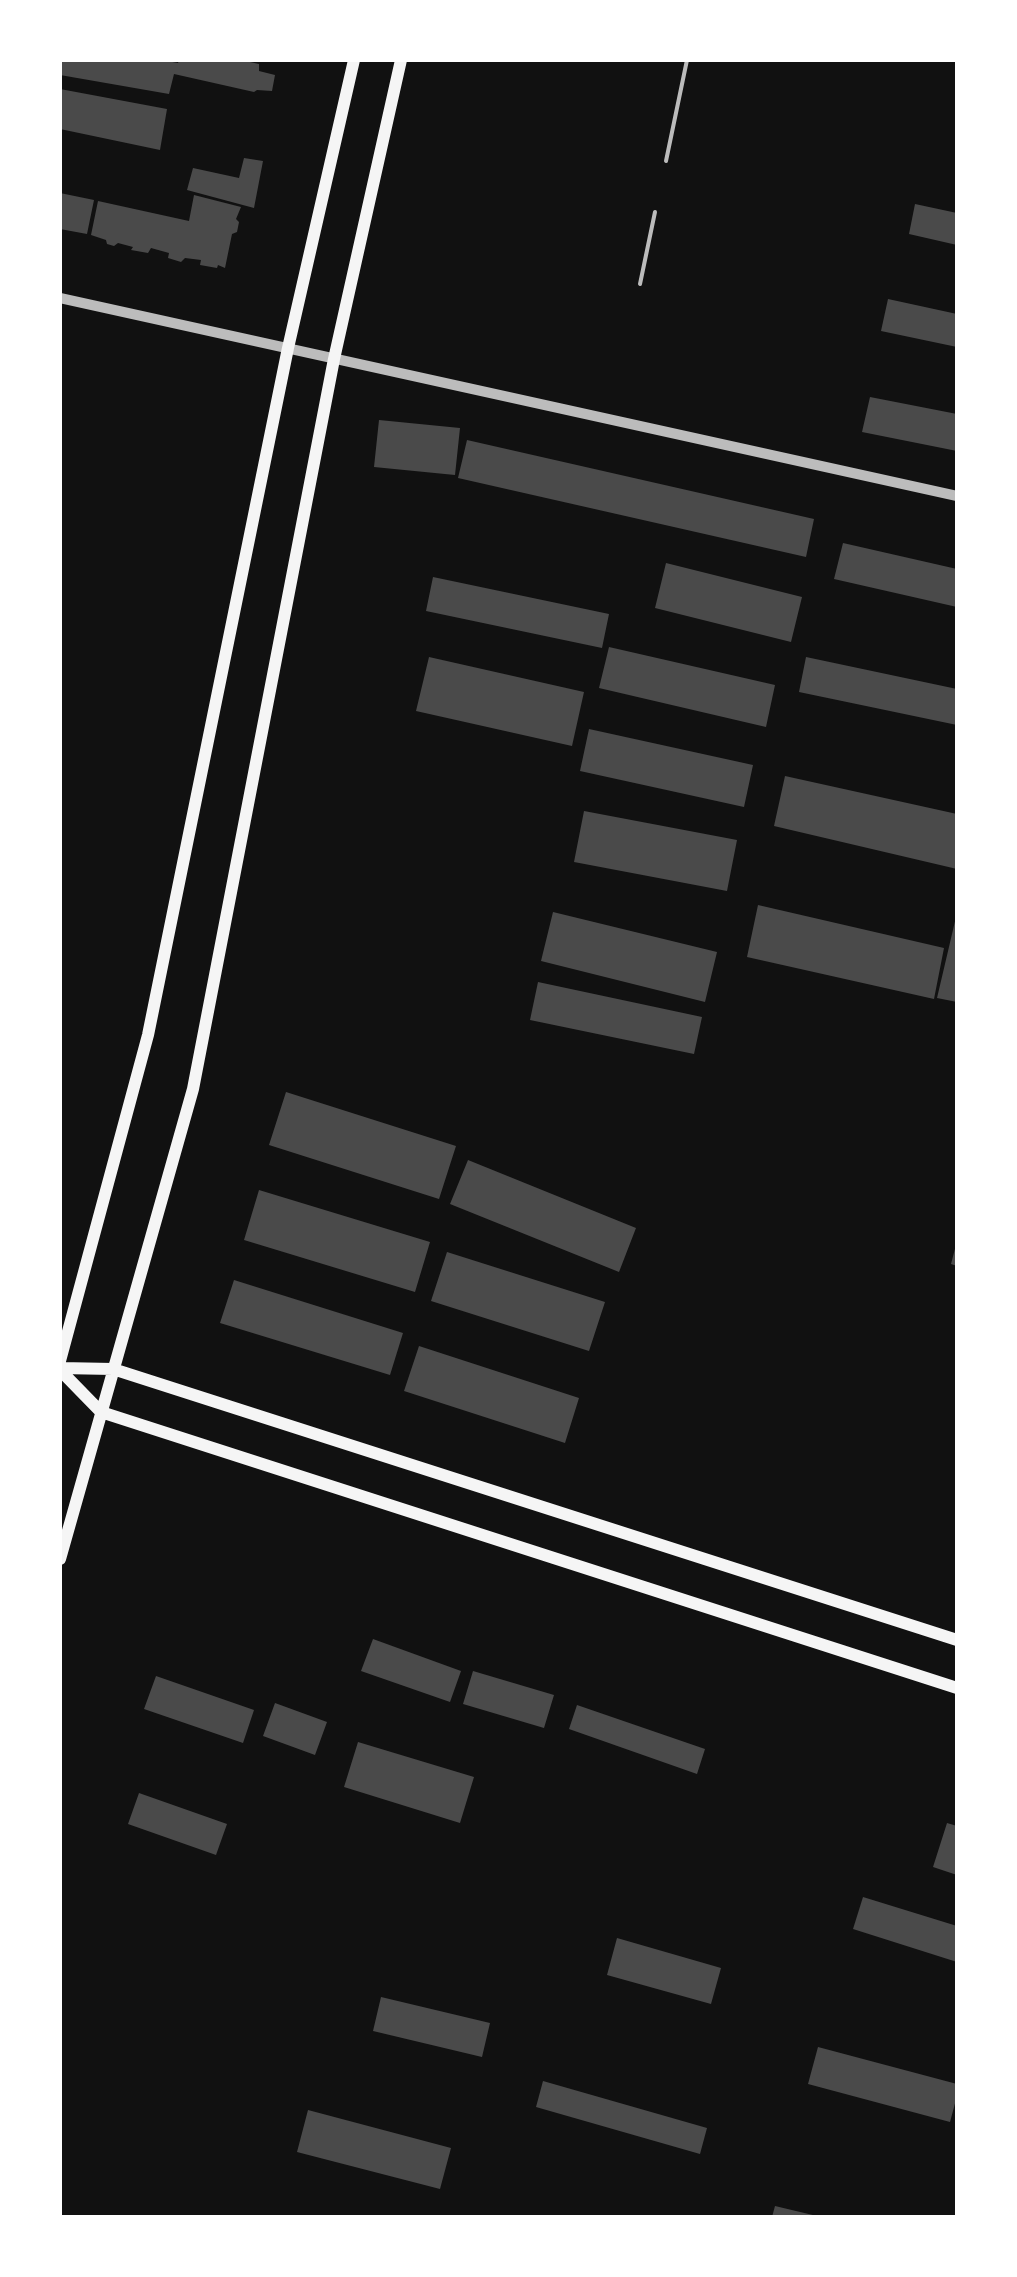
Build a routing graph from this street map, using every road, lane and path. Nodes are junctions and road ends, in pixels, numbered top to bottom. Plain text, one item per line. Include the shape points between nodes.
1 (354, 60) edge
2 (401, 60) edge
3 (687, 60) edge
4 (666, 161) dead end
5 (655, 212) dead end
6 (640, 284) dead end
7 (60, 298) edge
8 (288, 348) junction
9 (334, 359) junction
10 (957, 496) edge
11 (60, 1361) edge
12 (60, 1369) edge
13 (113, 1369) junction
14 (101, 1412) junction
15 (60, 1559) edge
16 (957, 1640) edge
17 (957, 1688) edge

1 - 8 main road
2 - 9 main road
3 - 4 lane
5 - 6 lane
7 - 8 street
8 - 9 street
8 - 11 main road via 148,1035
9 - 10 street
9 - 13 main road via 193,1089
12 - 13 main road
12 - 14 main road
13 - 14 main road
13 - 16 main road
14 - 15 main road
14 - 17 main road

